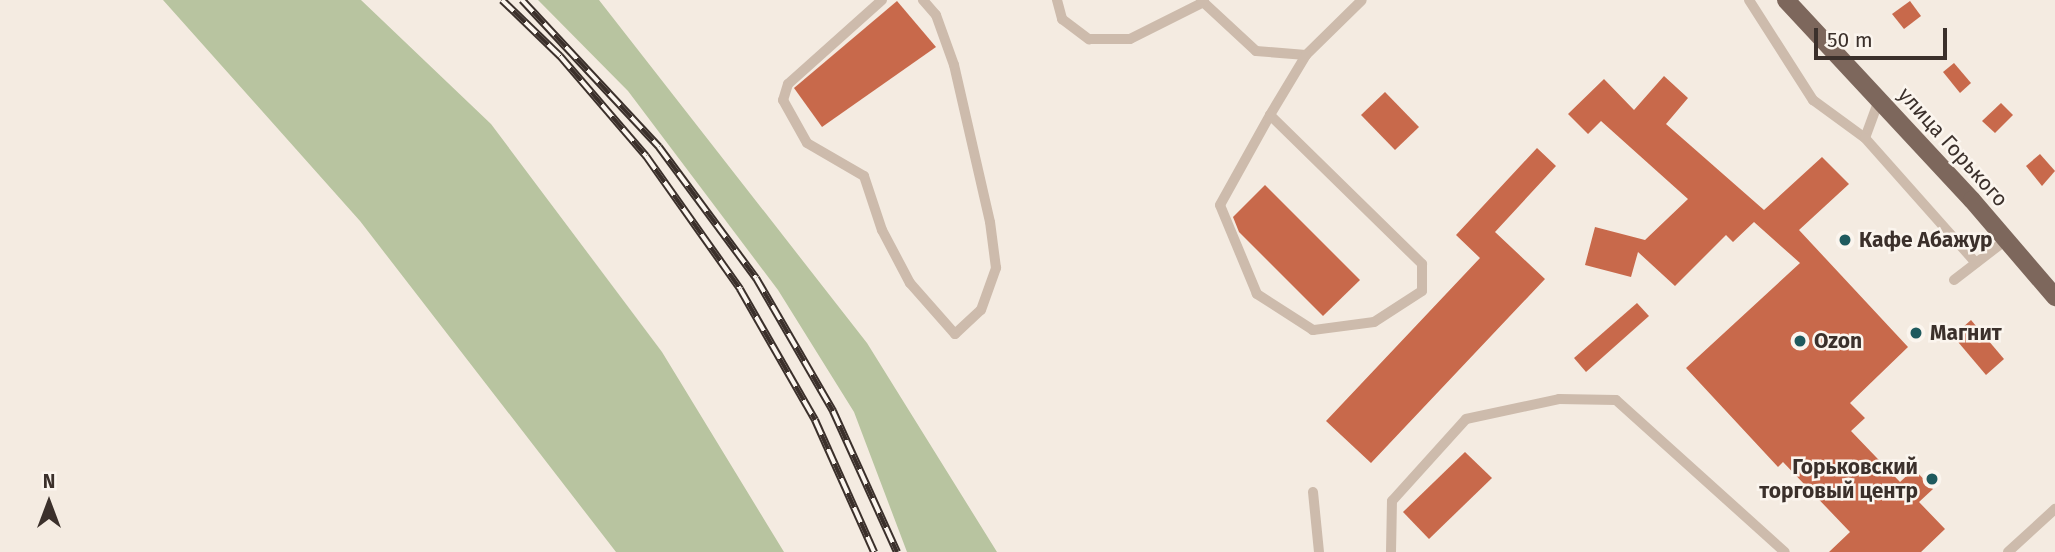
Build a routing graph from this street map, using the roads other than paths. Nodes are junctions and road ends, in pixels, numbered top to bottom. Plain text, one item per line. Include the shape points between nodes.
1 (883, 0) edge
2 (923, 0) edge
3 (1057, 0) edge
4 (1362, 0) edge
5 (1749, 0) edge
6 (1786, 0) edge
7 (1203, 1) edge
8 (1306, 55) junction
9 (1879, 100) junction
10 (1270, 115) junction
11 (1865, 138) junction
12 (2006, 240) junction
13 (1976, 263) junction
14 (1954, 280) dead end
15 (2055, 297) edge
16 (1313, 492) dead end
17 (2055, 509) edge
18 (1319, 552) edge
19 (1391, 552) edge
20 (1785, 552) edge
21 (2008, 552) edge

1 - 2 lane via 789,84 783,100 807,143 864,176 882,230 910,283 954,334 981,310 996,268 954,65 936,15
3 - 7 lane via 1062,19 1089,39 1130,39
4 - 8 lane
5 - 11 lane via 1813,100
6 - 9 main road, улица Горького
7 - 8 lane via 1256,51
8 - 10 lane
9 - 11 lane
9 - 12 main road, улица Горького
10 - 10 lane via 1220,205 1257,294 1313,330 1374,322 1422,291 1422,264
11 - 13 lane
12 - 13 lane
12 - 15 main road, улица Горького
13 - 14 lane
16 - 18 lane
17 - 21 lane
19 - 20 lane via 1392,501 1466,419 1559,399 1616,400

